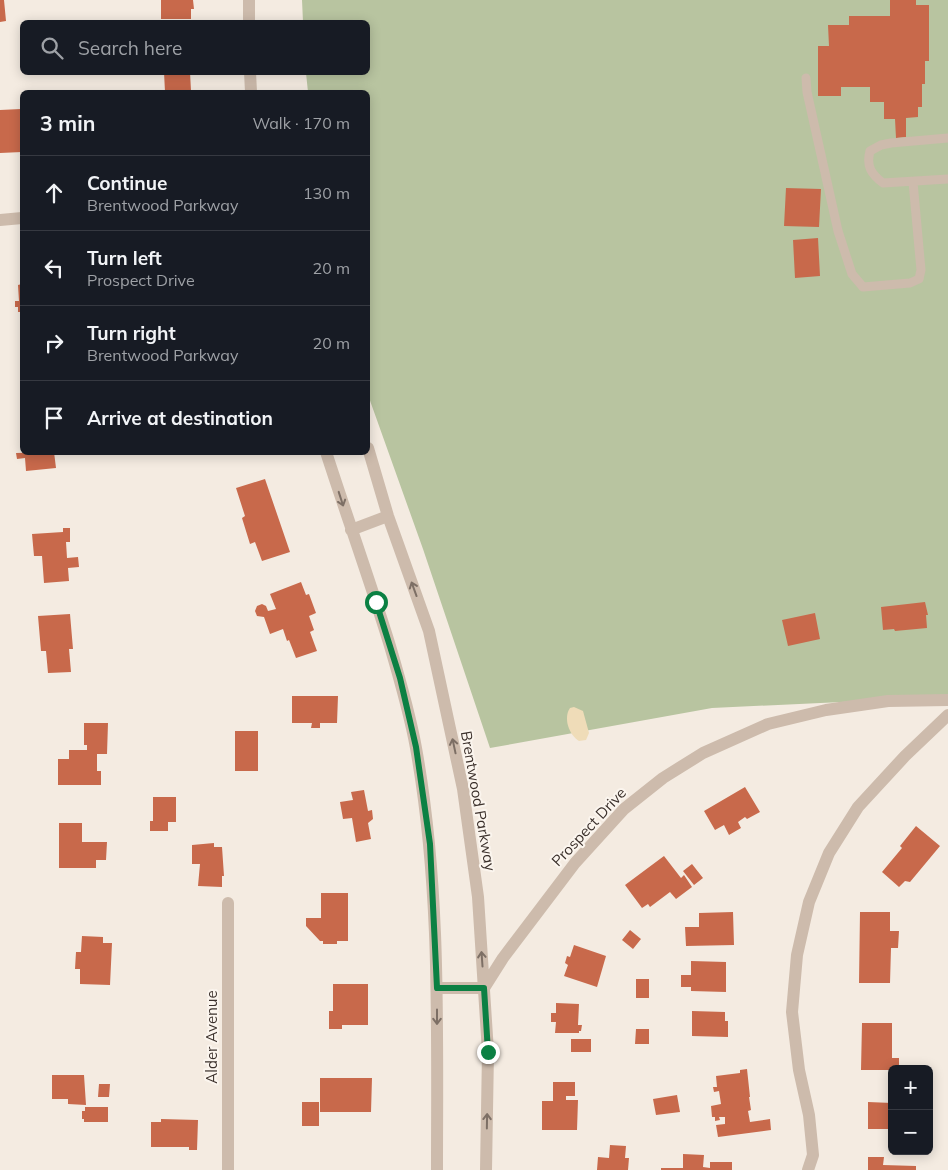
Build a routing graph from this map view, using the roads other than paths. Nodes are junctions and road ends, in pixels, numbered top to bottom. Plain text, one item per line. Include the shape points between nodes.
1 (248, 0) edge
2 (249, 20) edge
3 (250, 75) edge
4 (806, 78) dead end
5 (251, 90) edge
6 (948, 138) edge
7 (948, 180) edge
8 (913, 182) junction
9 (20, 218) edge
10 (0, 220) edge
11 (327, 455) edge
12 (370, 455) edge
13 (388, 516) junction
14 (351, 530) junction
15 (948, 700) edge
16 (948, 715) edge
17 (228, 904) dead end
18 (437, 988) junction
19 (484, 988) junction
20 (228, 1170) edge
21 (437, 1170) edge
22 (486, 1170) edge
23 (808, 1170) edge

1 - 2 street
3 - 5 street
4 - 8 lane via 838,231 852,274 863,288 910,283 919,279 921,270
6 - 8 lane via 891,143 870,151 867,162 872,174 883,183
7 - 8 lane
9 - 10 street
11 -> 14 street
12 - 13 street, Brentwood Parkway
13 - 14 street
19 -> 13 street, Brentwood Parkway via 478,897 463,790 429,632
14 - 18 street via 400,678 416,747 430,844
15 - 19 street, Prospect Drive via 888,701 826,710 768,724 703,753 663,778 624,809 575,863
16 - 23 street via 858,807 830,853 809,902 797,955 792,1012 799,1070 809,1115 813,1155
17 - 20 street, Alder Avenue
18 - 19 street
18 -> 21 street
22 -> 19 street, Brentwood Parkway via 488,1052

